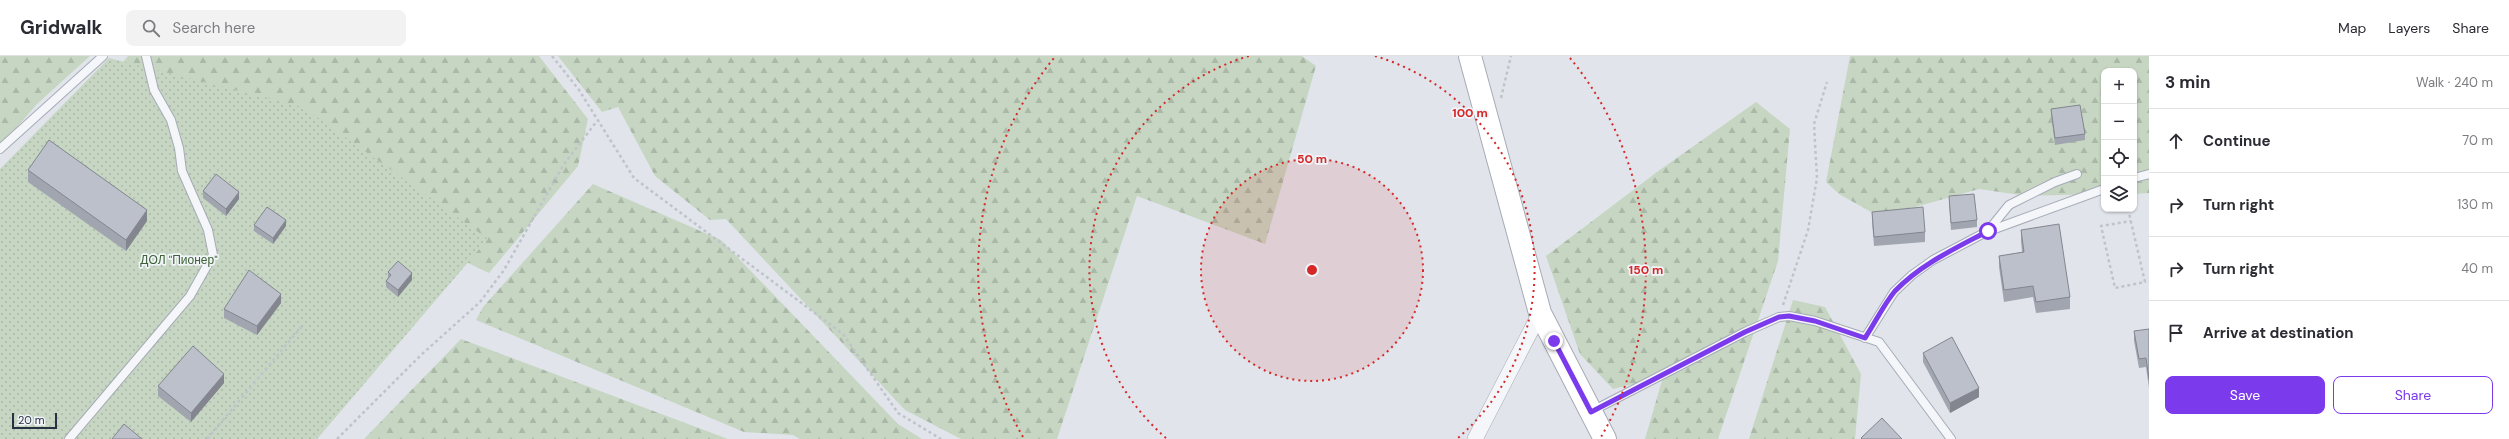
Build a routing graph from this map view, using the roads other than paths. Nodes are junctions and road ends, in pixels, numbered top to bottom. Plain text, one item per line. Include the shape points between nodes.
1 (103, 56) edge
2 (146, 56) edge
3 (1470, 56) edge
4 (0, 149) edge
5 (2077, 174) dead end
6 (2149, 174) edge
7 (2137, 177) edge
8 (2101, 190) edge
9 (1988, 231) junction
10 (1540, 314) junction
11 (1865, 338) junction
12 (1591, 412) junction
13 (69, 439) edge
14 (1475, 439) edge
15 (1606, 439) edge
16 (1951, 439) edge

1 - 4 lane
2 - 13 lane via 154,90 171,120 180,148 182,171 208,230 213,255 190,296
3 - 10 street
5 - 9 lane via 2009,205
6 - 7 lane
8 - 9 lane
9 - 11 lane via 1912,275 1894,292
10 - 12 street
10 - 14 street
11 - 12 lane via 1815,321 1789,316 1779,317
11 - 16 lane via 1879,342
12 - 15 street

